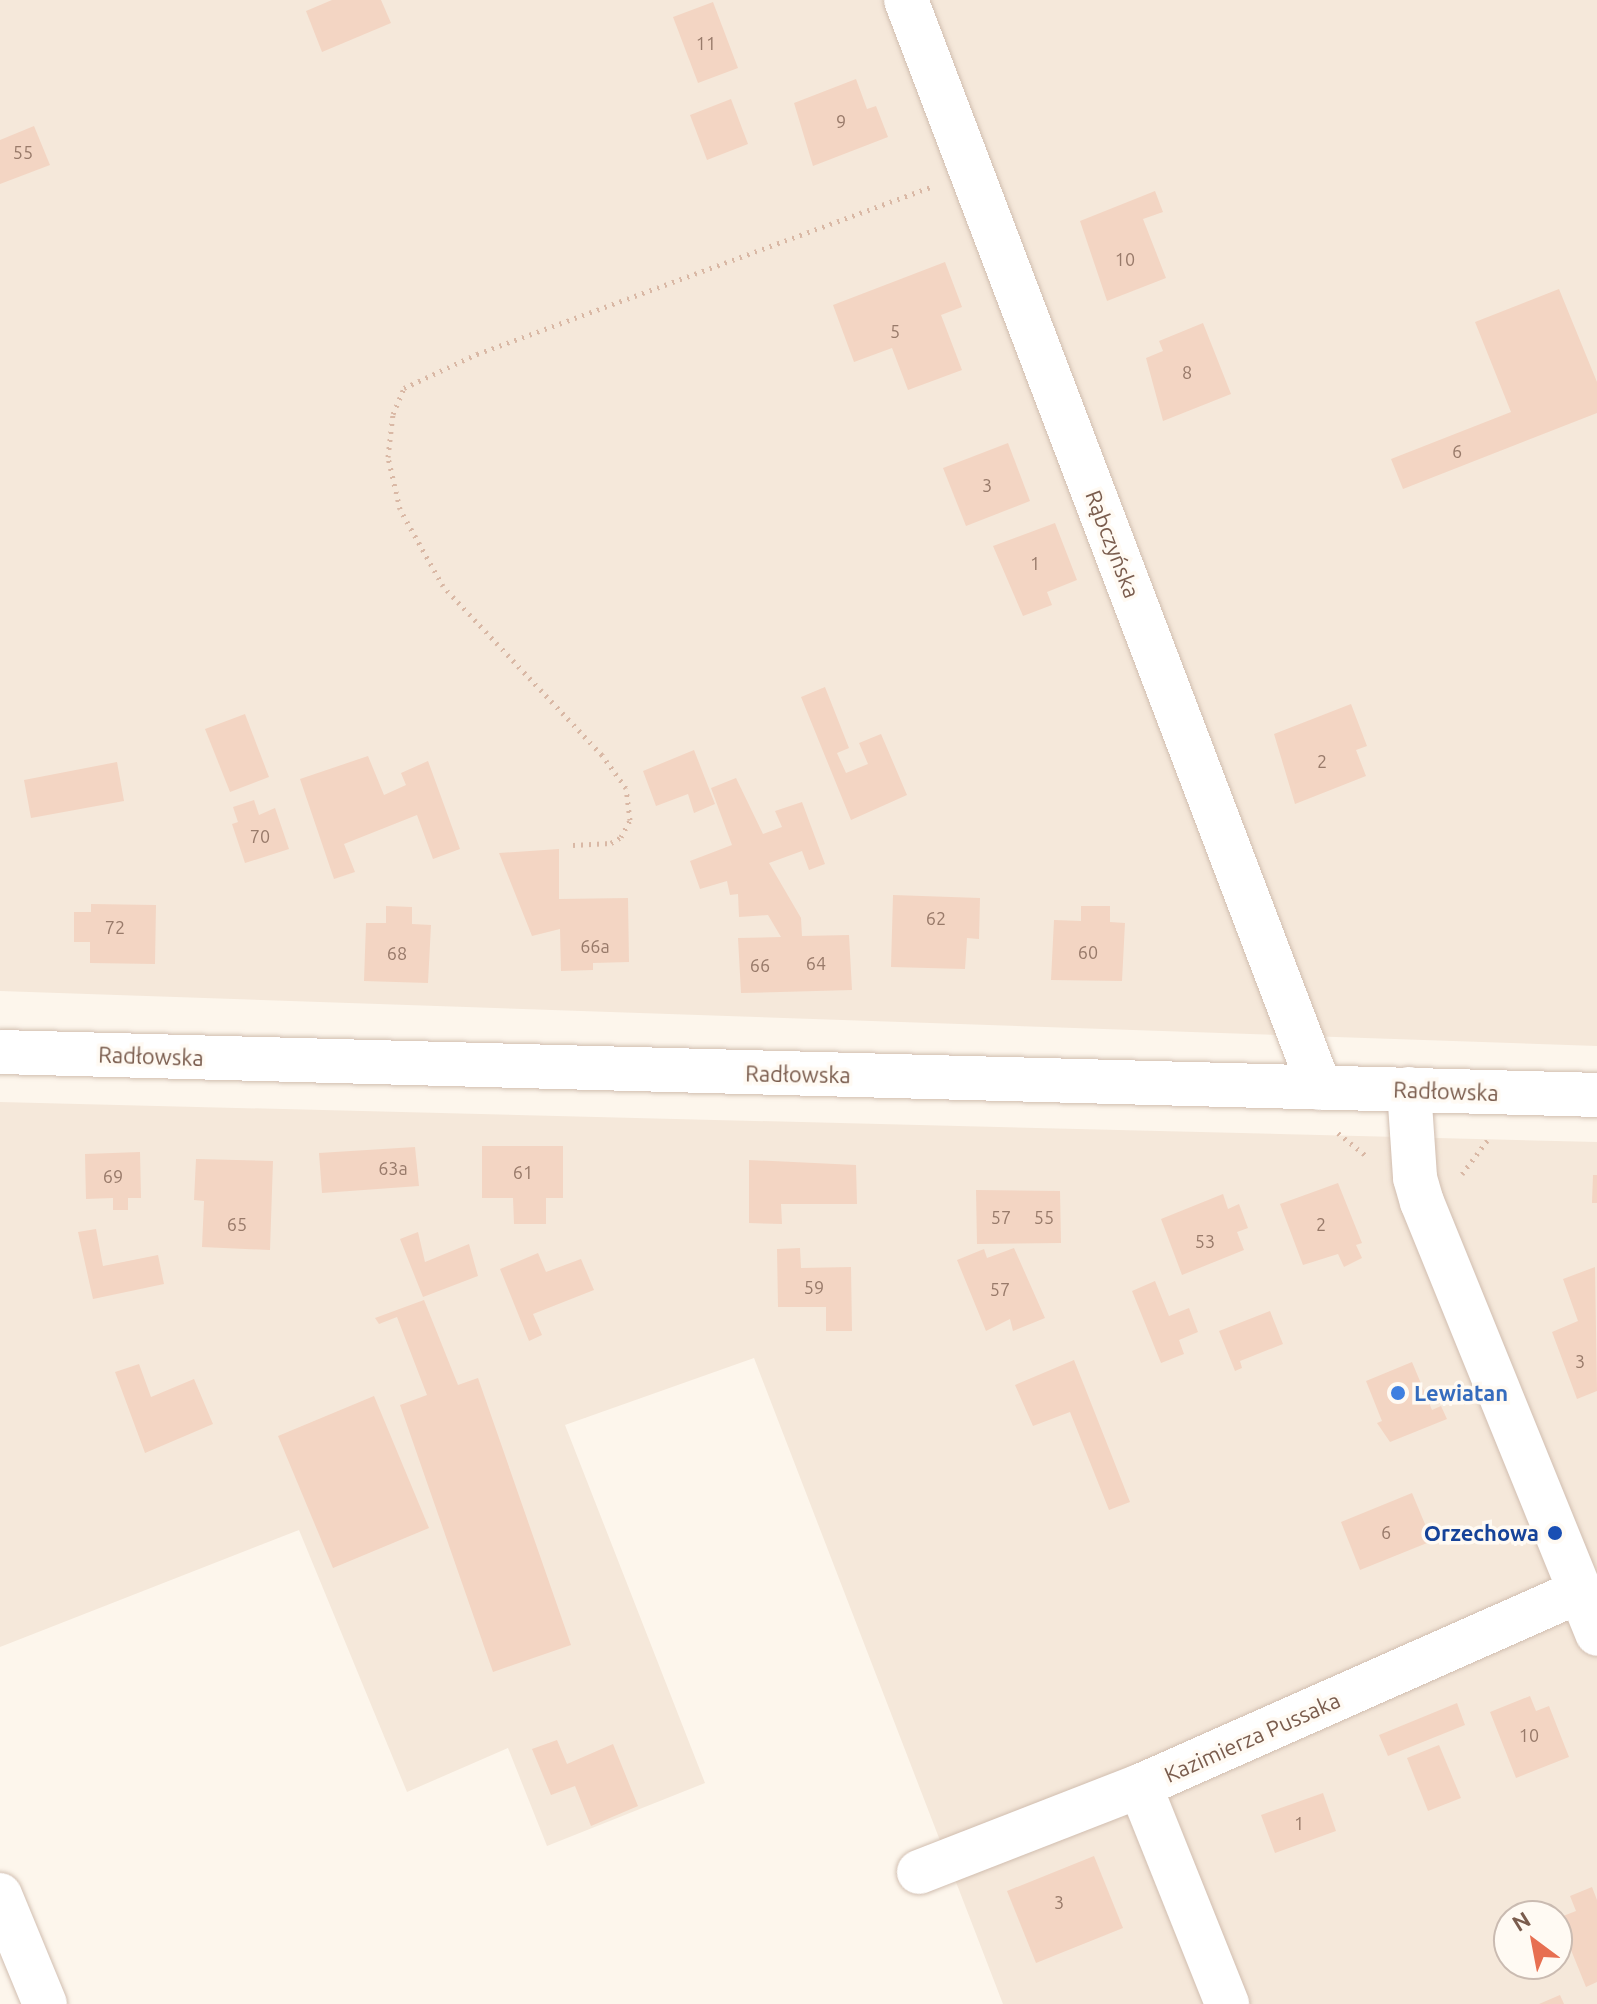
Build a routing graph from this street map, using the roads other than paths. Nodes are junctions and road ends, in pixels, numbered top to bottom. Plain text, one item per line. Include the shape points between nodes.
1 (906, 0) edge
2 (0, 1052) edge
3 (1320, 1088) junction
4 (1409, 1089) junction
5 (1597, 1095) edge
6 (1580, 1591) junction
7 (1597, 1634) edge
8 (1140, 1786) junction
9 (919, 1872) dead end
10 (0, 1895) edge
11 (45, 2004) edge
12 (1227, 2004) edge

1 - 3 street, Rąbczyńska
2 - 3 street, Radłowska
3 - 4 street, Radłowska
4 - 5 street, Radłowska
4 - 6 street via 1415,1178 1422,1202
6 - 7 street
6 - 8 street, Kazimierza Pussaka
8 - 9 street, Kazimierza Pussaka
8 - 12 street
10 - 11 street

